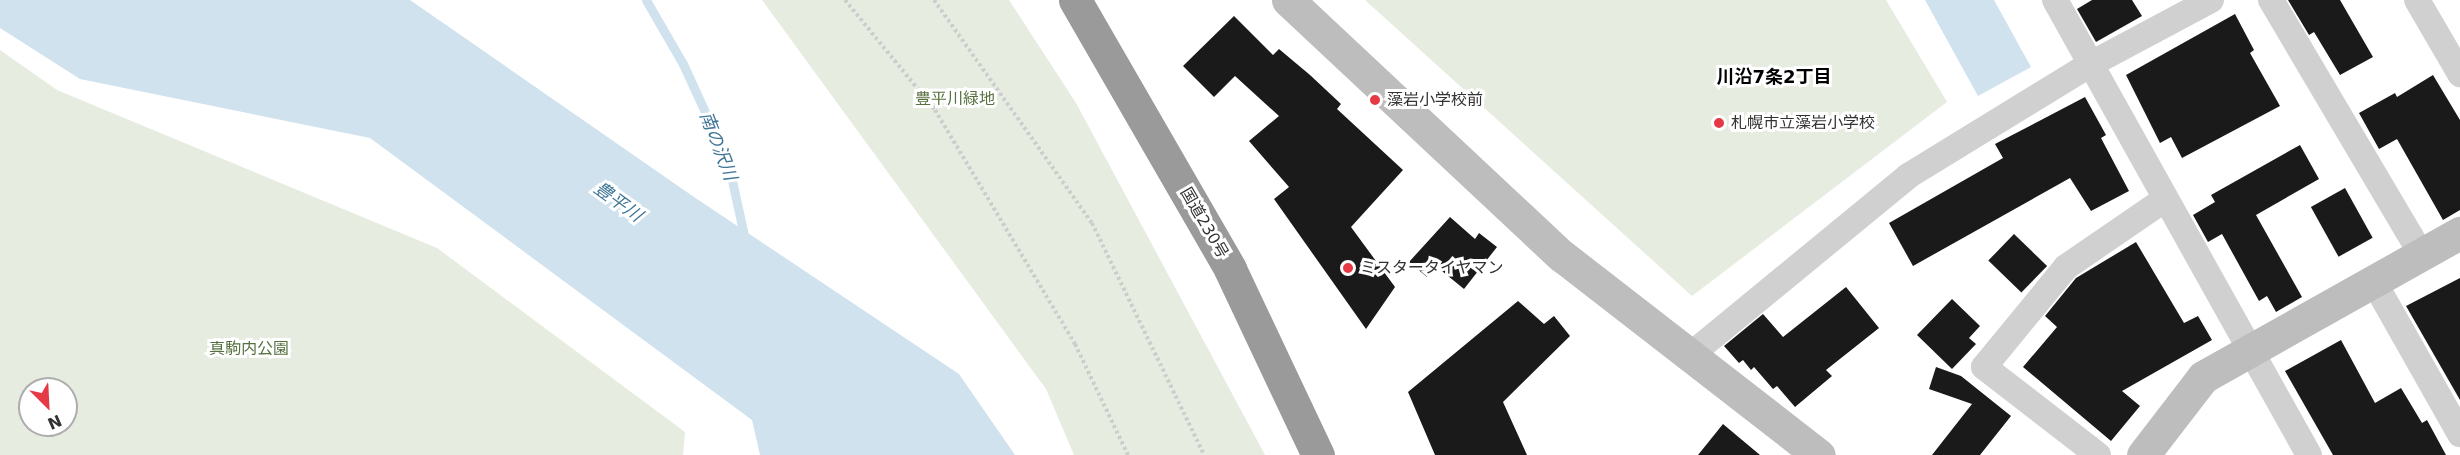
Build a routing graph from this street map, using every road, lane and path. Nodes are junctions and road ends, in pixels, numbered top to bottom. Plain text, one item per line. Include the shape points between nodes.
1 (845, 0) edge
2 (934, 0) edge
3 (1075, 0) edge
4 (1288, 0) edge
5 (2055, 0) edge
6 (2211, 0) edge
7 (2271, 0) edge
8 (2417, 0) edge
9 (2091, 64) junction
10 (2460, 74) edge
11 (2164, 200) junction
12 (2460, 233) edge
13 (2422, 255) junction
14 (2374, 282) junction
15 (2250, 350) junction
16 (1688, 357) junction
17 (2460, 434) edge
18 (1128, 455) edge
19 (1204, 455) edge
20 (1318, 455) edge
21 (1819, 455) edge
22 (2098, 455) edge
23 (2143, 455) edge
24 (2309, 455) edge

1 - 18 path via 935,110 1075,344
2 - 19 path via 1092,223
3 - 20 highway, 国道230号 via 1230,269
4 - 16 street via 1562,256
5 - 9 street
6 - 9 street
7 - 13 street
8 - 10 street
9 - 11 street
9 - 16 street via 1908,176
11 - 15 street
11 - 22 street via 2066,267 1984,366
12 - 13 street
13 - 14 street
14 - 15 street
14 - 17 street
15 - 23 street via 2203,377
15 - 24 street
16 - 21 street

